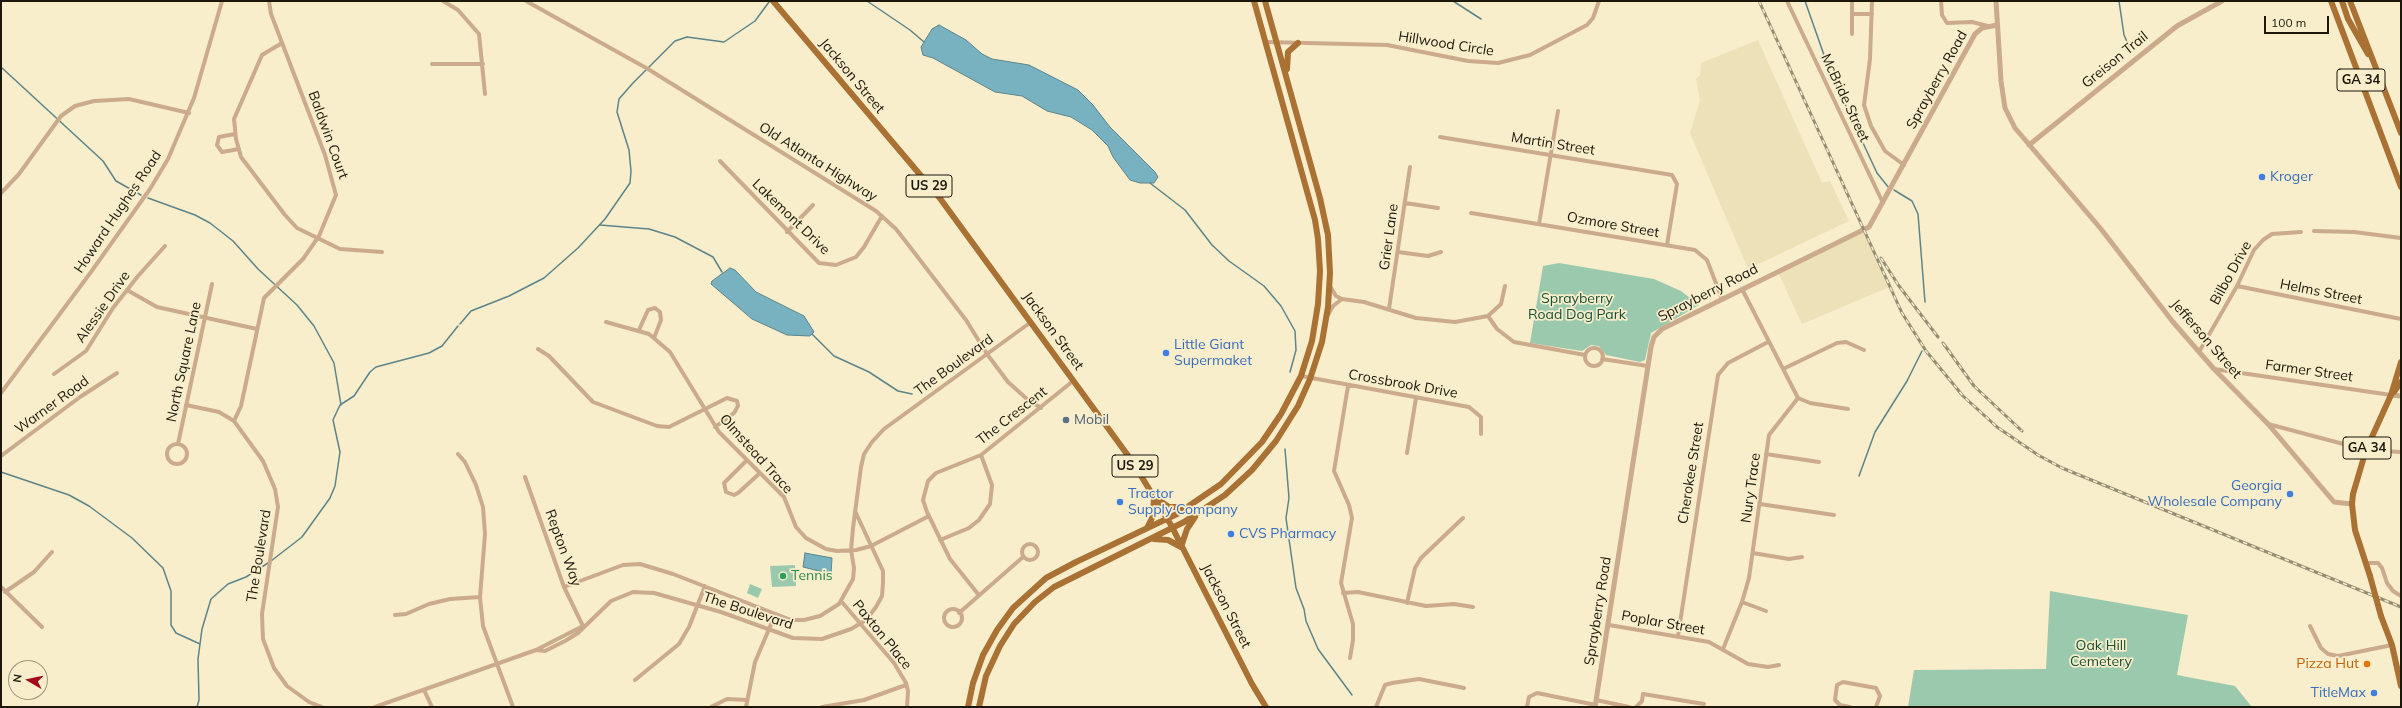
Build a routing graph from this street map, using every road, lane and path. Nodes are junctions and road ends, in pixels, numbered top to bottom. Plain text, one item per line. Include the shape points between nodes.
1 (222, 1) edge
2 (269, 1) edge
3 (443, 1) edge
4 (526, 1) edge
5 (773, 1) edge
6 (1254, 1) edge
7 (1265, 1) edge
8 (1599, 1) edge
9 (1787, 1) edge
10 (1852, 1) edge
11 (1872, 1) edge
12 (1941, 1) edge
13 (1996, 1) edge
14 (2222, 1) edge
15 (2331, 1) edge
16 (2342, 1) edge
17 (2350, 1) edge
18 (1852, 14) junction
19 (1872, 14) junction
20 (1997, 25) junction
21 (1988, 26) junction
22 (1852, 34) dead end
23 (1266, 42) junction
24 (1276, 42) junction
25 (282, 43) junction
26 (1298, 43) junction
27 (2373, 60) junction
28 (432, 64) dead end
29 (483, 64) junction
30 (1288, 85) junction
31 (485, 94) dead end
32 (1558, 111) dead end
33 (189, 113) junction
34 (2401, 133) edge
35 (235, 134) junction
36 (1440, 137) dead end
37 (2029, 145) junction
38 (239, 149) junction
39 (1551, 155) junction
40 (720, 161) dead end
41 (1904, 165) junction
42 (1410, 167) dead end
43 (2401, 187) edge
44 (1, 193) edge
45 (1405, 203) junction
46 (1883, 203) junction
47 (813, 205) dead end
48 (1438, 208) dead end
49 (1471, 213) dead end
50 (882, 216) junction
51 (1539, 224) junction
52 (2314, 231) dead end
53 (787, 232) junction
54 (2301, 232) dead end
55 (2401, 238) edge
56 (317, 239) junction
57 (1667, 245) junction
58 (165, 246) dead end
59 (382, 252) dead end
60 (1398, 252) junction
61 (1441, 252) dead end
62 (212, 284) dead end
63 (1330, 286) junction
64 (1505, 286) dead end
65 (2237, 286) junction
66 (1742, 289) junction
67 (127, 290) junction
68 (1342, 299) junction
69 (1722, 299) junction
70 (1389, 309) junction
71 (1488, 316) junction
72 (205, 317) junction
73 (1327, 317) junction
74 (2401, 319) edge
75 (606, 322) dead end
76 (1031, 322) junction
77 (257, 329) junction
78 (639, 330) junction
79 (654, 338) junction
80 (1768, 342) junction
81 (538, 349) dead end
82 (1864, 350) dead end
83 (2199, 352) junction
84 (987, 354) junction
85 (1585, 355) junction
86 (1602, 358) junction
87 (2401, 362) edge
88 (1648, 366) junction
89 (1783, 369) junction
90 (2214, 369) junction
91 (117, 373) dead end
92 (54, 374) dead end
93 (1301, 376) junction
94 (1310, 379) junction
95 (1073, 381) junction
96 (2401, 382) edge
97 (1348, 386) junction
98 (1, 393) edge
99 (2392, 395) junction
100 (2401, 396) edge
101 (1416, 398) junction
102 (1798, 398) junction
103 (186, 405) junction
104 (1041, 408) junction
105 (1848, 409) dead end
106 (703, 410) junction
107 (234, 421) junction
108 (2268, 424) junction
109 (715, 427) junction
110 (1482, 434) dead end
111 (178, 444) junction
112 (2366, 450) junction
113 (2401, 452) edge
114 (1407, 453) dead end
115 (458, 454) dead end
116 (1766, 454) junction
117 (981, 455) junction
118 (1, 456) edge
119 (747, 460) junction
120 (1819, 462) dead end
121 (760, 473) junction
122 (525, 477) dead end
123 (1154, 497) junction
124 (1760, 504) junction
125 (2352, 504) junction
126 (1191, 506) junction
127 (855, 510) junction
128 (1196, 515) junction
129 (1834, 515) dead end
130 (929, 516) junction
131 (1463, 518) dead end
132 (1167, 519) junction
133 (1146, 529) junction
134 (1173, 529) junction
135 (940, 540) junction
136 (1150, 540) junction
137 (871, 546) junction
138 (1181, 547) junction
139 (852, 550) junction
140 (52, 552) dead end
141 (1753, 553) junction
142 (1023, 557) junction
143 (1802, 557) dead end
144 (2365, 562) junction
145 (704, 586) junction
146 (1, 587) edge
147 (564, 587) junction
148 (5, 592) junction
149 (1343, 593) junction
150 (978, 594) junction
151 (2401, 596) edge
152 (480, 597) junction
153 (841, 602) junction
154 (1742, 602) junction
155 (1407, 603) junction
156 (697, 606) junction
157 (1473, 607) dead end
158 (1766, 611) dead end
159 (959, 613) junction
160 (775, 614) junction
161 (395, 615) dead end
162 (859, 624) junction
163 (1609, 625) junction
164 (583, 626) junction
165 (2310, 626) dead end
166 (42, 627) dead end
167 (768, 630) junction
168 (1678, 636) junction
169 (2392, 645) junction
170 (1723, 649) junction
171 (1350, 658) dead end
172 (496, 664) junction
173 (1780, 665) dead end
174 (635, 680) dead end
175 (906, 685) junction
176 (2401, 686) edge
177 (1464, 688) dead end
178 (424, 690) junction
179 (747, 700) junction
180 (1596, 704) edge
181 (1704, 704) dead end
182 (834, 706) edge
183 (322, 707) edge
184 (375, 707) edge
185 (432, 707) edge
186 (513, 707) edge
187 (711, 707) edge
188 (746, 707) edge
189 (822, 707) edge
190 (907, 707) edge
191 (968, 707) edge
192 (979, 707) edge
193 (1266, 707) edge
194 (1376, 707) edge
195 (1527, 707) edge
196 (1629, 707) edge
197 (1636, 707) edge
198 (1850, 707) edge
199 (1876, 707) edge

1 - 33 street, Howard Hughes Road
2 - 25 street, Baldwin Court
3 - 29 street via 458,10 479,34
4 - 50 street, Old Atlanta Highway via 648,69
5 - 76 main road, Jackson Street / US 29 via 939,197
6 - 23 main road
7 - 24 main road
8 - 26 street, Hillwood Circle via 1593,18 1587,24 1530,55 1498,63 1468,61 1387,45
9 - 46 street, McBride Street
10 - 18 street
11 - 19 street
12 - 21 street via 1941,9 1947,23 1972,22
13 - 20 street, Jefferson Street
14 - 37 street, Greison Trail via 2177,26
15 - 43 main road, GA 34
16 - 27 main road via 2348,19
17 - 27 main road, GA 34
18 - 19 street
18 - 22 street
19 - 41 street via 1864,105 1871,126 1885,151
20 - 21 street, Sprayberry Road
20 - 37 street, Jefferson Street via 2005,108 2015,128
21 - 41 street, Sprayberry Road via 1975,34 1967,47
23 - 24 street, Hillwood Circle
23 - 93 main road via 1315,220 1318,245 1320,282 1317,316
24 - 26 street, Hillwood Circle
24 - 30 main road
25 - 35 street via 262,55 234,119
25 - 56 street, Baldwin Court via 336,189 335,202
26 - 30 main road via 1286,57
27 - 34 main road, GA 34
28 - 29 street
29 - 31 street
30 - 63 main road via 1326,223
32 - 39 street
33 - 44 street via 129,99 94,101 75,106 61,116 19,174
33 - 98 street, Howard Hughes Road via 168,159 150,189
35 - 38 street
35 - 38 street via 219,137 217,145 222,152
36 - 39 street, Martin Street
37 - 83 street, Jefferson Street via 2101,229
38 - 56 street via 241,157 285,215 297,228
39 - 51 street
39 - 57 street, Martin Street via 1672,175 1677,184
40 - 53 street, Lakemont Drive
41 - 46 street, Sprayberry Road
42 - 45 street, Grier Lane
45 - 48 street
45 - 60 street, Grier Lane
46 - 66 street, Sprayberry Road via 1873,222 1863,231
47 - 53 street
49 - 51 street, Ozmore Street
50 - 53 street, Lakemont Drive via 856,257 836,265 819,263
50 - 84 street, Old Atlanta Highway via 896,229 966,320
51 - 57 street, Ozmore Street
52 - 55 street via 2354,232
54 - 65 street, Bilbo Drive via 2272,234 2263,240 2254,250
56 - 59 street via 340,249
56 - 77 street, Baldwin Court via 303,259 267,293
57 - 69 street, Ozmore Street via 1695,250 1704,257
58 - 67 street, Alessie Drive
60 - 61 street via 1428,256
60 - 70 street, Grier Lane
62 - 72 street, North Square Lane
63 - 68 street via 1336,296
63 - 73 main road
64 - 71 street via 1501,304
65 - 74 street, Helms Street
65 - 83 street, Bilbo Drive
66 - 69 street, Sprayberry Road
66 - 80 street
67 - 72 street via 157,307
67 - 92 street, Alessie Drive via 86,351
68 - 70 street
68 - 73 street via 1333,306
69 - 88 street, Sprayberry Road via 1659,332 1652,343
70 - 71 street via 1416,318 1440,322
71 - 85 street via 1497,329 1514,342
72 - 77 street
72 - 103 street, North Square Lane
73 - 94 main road
75 - 78 street, Olmstead Trace
76 - 84 street, The Boulevard
76 - 95 main road, Jackson Street / US 29
77 - 107 street, Baldwin Court via 241,406
78 - 79 street, Olmstead Trace
78 - 79 street via 648,310 655,308 660,312 661,320
79 - 106 street, Olmstead Trace via 670,352
80 - 89 street
80 - 168 street, Cherokee Street via 1728,362 1718,375
81 - 106 street via 549,356 593,402 601,406 666,428
82 - 89 street via 1846,342 1837,342
83 - 90 street, Jefferson Street
84 - 104 street, Old Atlanta Highway via 1008,382
84 - 127 street, The Boulevard via 884,429 872,442 864,454 860,467
85 - 86 street via 1588,350 1595,348 1601,353
85 - 86 street via 1587,363 1592,366 1598,365
86 - 88 street
87 - 99 main road, GA 34
88 - 163 street, Sprayberry Road
89 - 102 street
90 - 99 street, Farmer Street
90 - 108 street, Jefferson Street
91 - 118 street, Warner Road via 80,397
93 - 94 street, Crossbrook Drive
93 - 126 main road via 1281,414 1254,452 1221,484
94 - 97 street, Crossbrook Drive
94 - 128 main road via 1291,418 1268,451 1234,487
95 - 104 street, The Crescent
95 - 123 main road, Jackson Street / US 29 via 1132,461
96 - 99 main road, GA 34
97 - 101 street, Crossbrook Drive
97 - 149 street via 1334,471 1352,518 1342,579
99 - 100 street, Farmer Street
99 - 112 main road, GA 34
101 - 110 street, Crossbrook Drive via 1473,408 1481,417
101 - 114 street
102 - 105 street via 1810,403
102 - 116 street, Nury Trace via 1769,434
103 - 107 street, The Boulevard via 219,412
103 - 111 street, North Square Lane
104 - 117 street, The Crescent
106 - 109 street, Olmstead Trace
106 - 109 street via 727,398 738,401 734,413
107 - 183 street, The Boulevard via 262,461 275,489 278,507 262,614 263,638 274,668 287,686 309,702
108 - 112 street
108 - 125 street, Jefferson Street via 2334,502
109 - 119 street, Olmstead Trace
111 - 111 street via 185,448 187,456 183,462 175,464 170,461 168,452 171,447
112 - 113 street
112 - 125 main road, GA 34 via 2356,478
115 - 152 street via 465,462 478,489 485,518
116 - 120 street
116 - 124 street, Nury Trace
117 - 130 street, The Crescent via 936,472 928,481 923,500
117 - 135 street via 992,485 990,504 969,528
119 - 121 street, Olmstead Trace
119 - 121 street via 724,483 726,492 731,495 738,493
121 - 139 street, Olmstead Trace via 784,498 796,527 806,538 826,549
122 - 147 street, Repton Way
123 - 126 main road via 1174,508
123 - 132 main road, Jackson Street / US 29
123 - 133 main road via 1153,516
124 - 129 street
124 - 141 street, Nury Trace
125 - 144 main road, GA 34 via 2355,530
126 - 132 main road
127 - 137 street, The Boulevard
127 - 139 street, The Boulevard
128 - 134 main road
128 - 138 main road via 1187,529
130 - 135 street, The Crescent
130 - 137 street, Olmstead Trace
131 - 155 street via 1421,558 1415,568
132 - 133 main road
132 - 134 main road, Jackson Street / US 29
133 - 191 main road via 1046,578 1014,608 997,630 983,655
134 - 136 main road
134 - 138 main road, Jackson Street / US 29
135 - 150 street, The Crescent via 950,559
136 - 138 main road via 1168,540
136 - 192 main road via 1054,587 1035,602 1014,624 997,650 986,676
137 - 139 street, Olmstead Trace
137 - 162 street, The Boulevard via 883,572 882,596 866,620
138 - 193 main road, Jackson Street / US 29
139 - 153 street, The Boulevard via 853,579
140 - 148 street via 34,572
141 - 143 street via 1789,559
141 - 154 street, Nury Trace
142 - 142 street via 1033,560 1038,554 1037,548 1031,544 1026,545 1022,552
142 - 150 street
144 - 151 street via 2378,563 2387,583
144 - 169 main road, GA 34, bridge
145 - 147 street, The Boulevard via 653,566 640,564 623,565
145 - 156 street
145 - 160 street, The Boulevard
146 - 148 street
147 - 164 street, Repton Way
148 - 166 street
149 - 155 street via 1358,592
149 - 171 street via 1352,624
150 - 159 street
152 - 161 street via 450,599 429,604 406,614
152 - 172 street via 483,626
153 - 160 street, The Boulevard via 820,616 804,620 791,620
153 - 162 street, Paxton Place
154 - 158 street
154 - 170 street, Nury Trace
155 - 157 street
156 - 164 street, The Boulevard via 646,591 633,592 611,602
156 - 167 street, The Boulevard
156 - 174 street via 689,627 678,644
159 - 159 street via 947,611 944,616 945,622 957,627 962,619
160 - 167 street
162 - 167 street, The Boulevard via 822,639 793,638
162 - 175 street, Paxton Place via 894,663
163 - 168 street, Poplar Street
163 - 180 street, Sprayberry Road
164 - 172 street, The Boulevard via 536,650
165 - 169 street via 2321,648 2328,654 2338,656
167 - 179 street via 755,662
168 - 170 street, Poplar Street via 1709,642
169 - 176 main road, GA 34
170 - 173 street, Poplar Street via 1748,664 1768,667
172 - 178 street, The Boulevard
172 - 186 street
175 - 182 street via 864,700
175 - 190 street, Paxton Place
177 - 194 street via 1419,679 1385,685
178 - 184 street, The Boulevard
178 - 185 street
179 - 187 street via 727,699
179 - 188 street
180 - 195 street via 1537,693 1529,697
180 - 196 street
181 - 197 street via 1643,694 1642,701
182 - 189 street
198 - 199 street via 1840,705 1835,700 1836,688 1843,682 1876,688 1880,696

